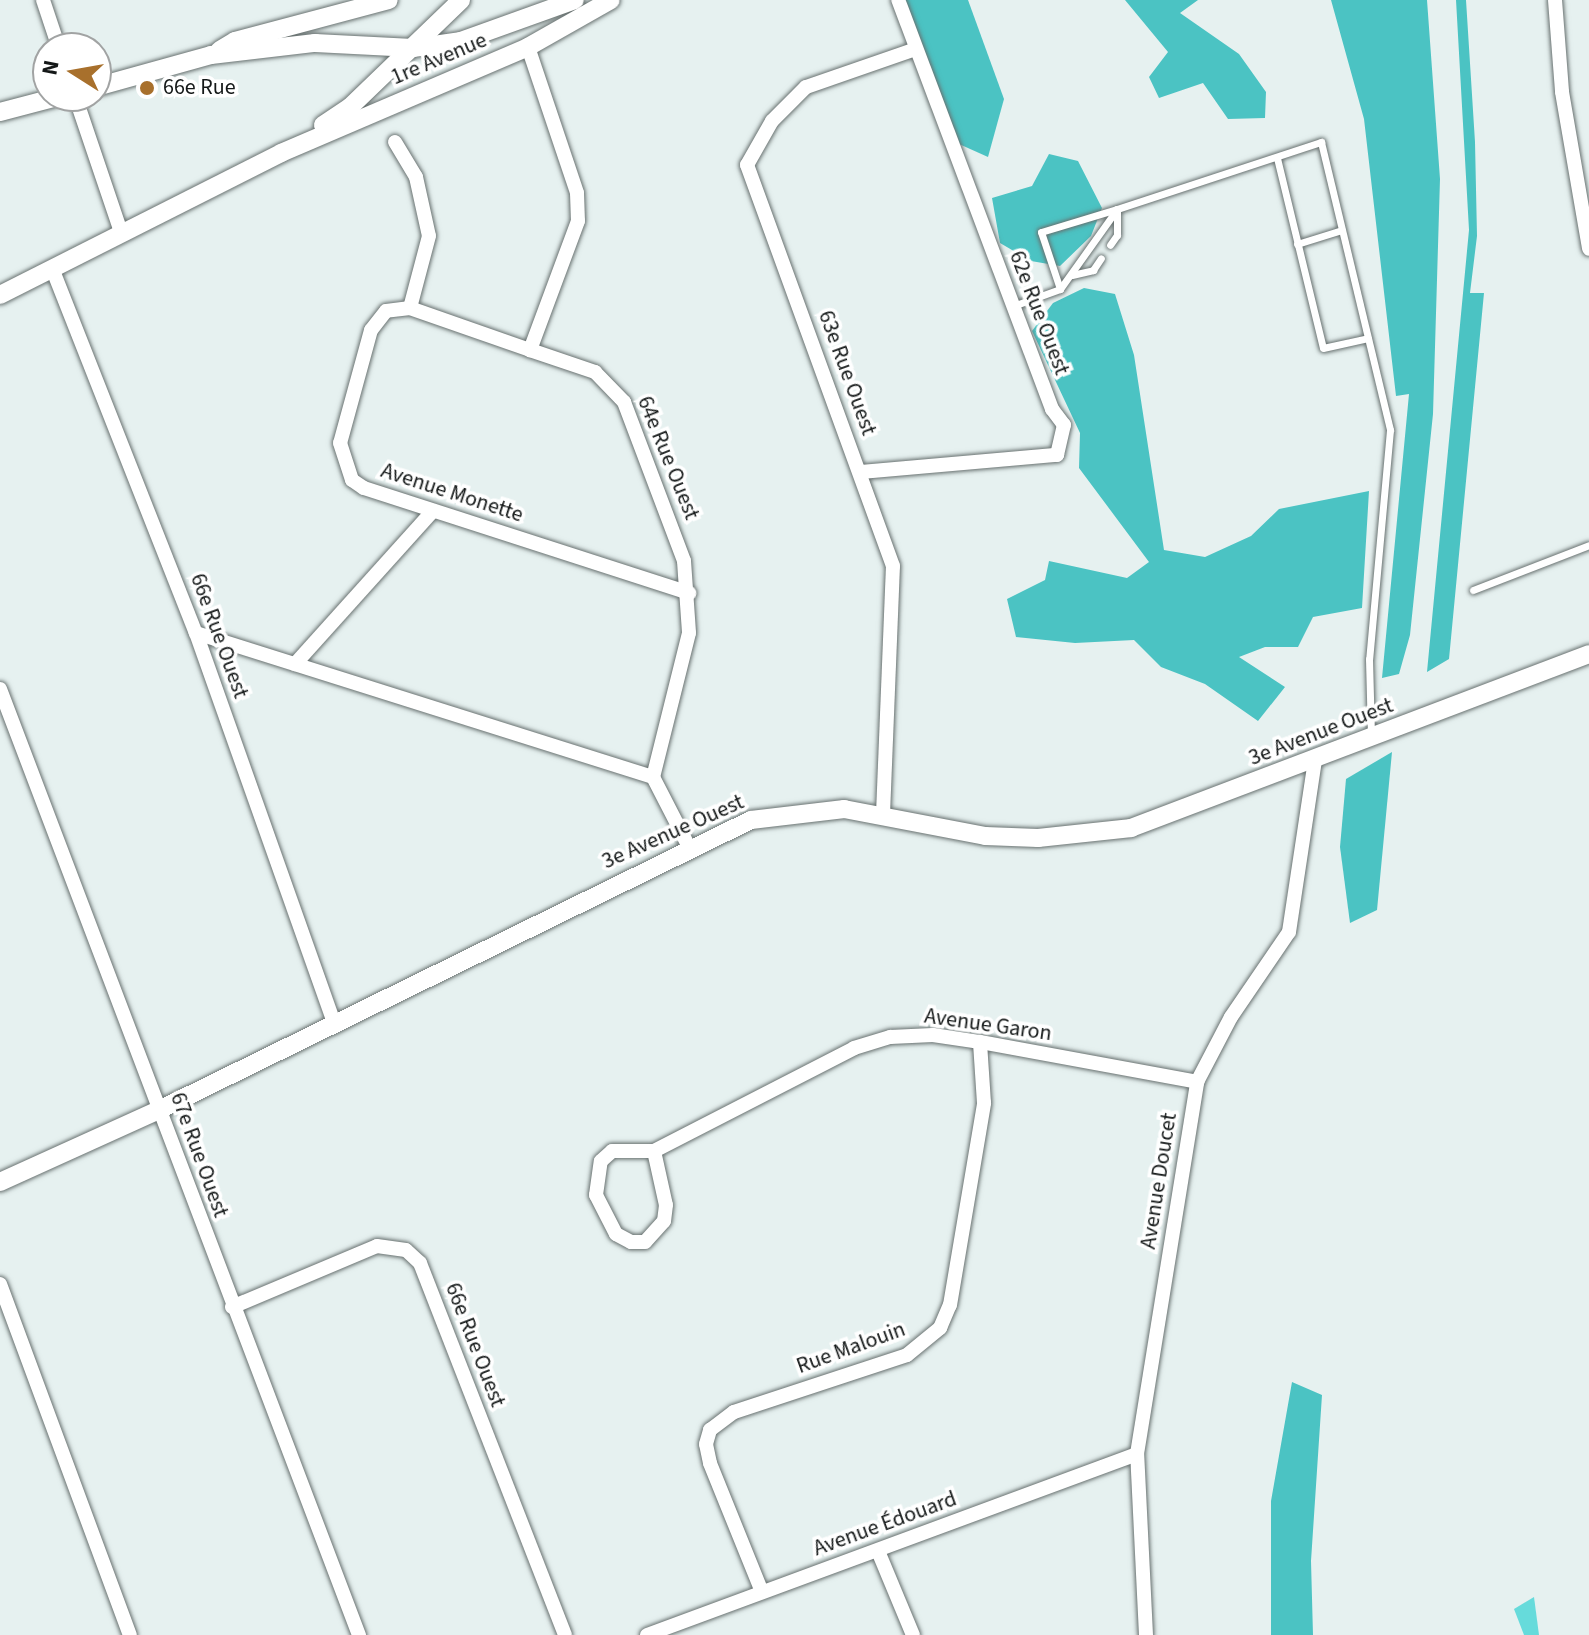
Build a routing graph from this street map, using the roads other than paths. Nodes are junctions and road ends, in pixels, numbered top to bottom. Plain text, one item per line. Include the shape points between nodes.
1 (43, 0) edge
2 (389, 0) edge
3 (461, 0) edge
4 (575, 0) edge
5 (611, 0) edge
6 (898, 0) edge
7 (1555, 0) edge
8 (54, 32) edge
9 (528, 47) junction
10 (413, 48) junction
11 (916, 49) junction
12 (211, 55) junction
13 (112, 83) edge
14 (32, 104) edge
15 (0, 112) edge
16 (80, 112) edge
17 (395, 142) dead end
18 (281, 153) junction
19 (1277, 158) junction
20 (1117, 209) junction
21 (1342, 230) junction
22 (121, 232) junction
23 (1297, 244) junction
24 (1110, 245) dead end
25 (1589, 249) edge
26 (1101, 258) dead end
27 (52, 268) junction
28 (1072, 275) junction
29 (1060, 289) junction
30 (0, 295) edge
31 (1013, 306) junction
32 (410, 308) junction
33 (1368, 338) junction
34 (530, 350) junction
35 (861, 472) junction
36 (433, 511) junction
37 (1589, 545) edge
38 (1473, 590) dead end
39 (690, 593) junction
40 (196, 633) junction
41 (1589, 654) edge
42 (295, 664) junction
43 (0, 689) edge
44 (1371, 739) junction
45 (1315, 761) junction
46 (653, 777) junction
47 (883, 814) junction
48 (689, 847) junction
49 (334, 1022) junction
50 (980, 1042) junction
51 (1197, 1082) junction
52 (159, 1110) junction
53 (654, 1151) junction
54 (0, 1182) edge
55 (0, 1284) edge
56 (232, 1307) junction
57 (1137, 1454) junction
58 (878, 1551) junction
59 (762, 1592) junction
60 (130, 1635) edge
61 (359, 1635) edge
62 (565, 1635) edge
63 (647, 1635) edge
64 (913, 1635) edge
65 (1146, 1635) edge

1 - 8 street
2 - 12 street via 235,41
3 - 10 street, 1re Avenue
4 - 10 street via 461,41
5 - 9 street, 1re Avenue
6 - 11 street, 62e Rue Ouest
7 - 25 street via 1562,92
9 - 18 street, 1re Avenue
9 - 34 street via 577,193 578,221
10 - 12 street via 315,43
10 - 18 street, 1re Avenue via 350,107
11 - 31 street, 62e Rue Ouest
11 - 35 street, 63e Rue Ouest via 806,87 772,121 747,165
12 - 13 street
14 - 15 street
16 - 22 street
17 - 32 street via 416,177 429,236
18 - 22 street, 1re Avenue
19 - 20 lane
19 - 21 lane via 1321,142
19 - 23 lane
20 - 24 lane via 1117,235
20 - 28 lane
20 - 29 lane via 1041,232
21 - 23 lane
21 - 33 lane
22 - 27 street, 1re Avenue
23 - 33 lane via 1323,348
26 - 28 lane via 1093,270
27 - 30 street, 1re Avenue
27 - 40 street, 66e Rue Ouest
28 - 29 lane
29 - 31 lane
31 - 35 street, 62e Rue Ouest via 1052,409 1064,425 1057,455
32 - 34 street
32 - 36 street, Avenue Monette via 386,311 371,330 340,443 341,457 352,480 364,488
33 - 44 lane via 1390,430 1369,659
34 - 39 street, 64e Rue Ouest via 595,372 624,402 684,561
35 - 47 street, 63e Rue Ouest via 893,566
36 - 39 street, Avenue Monette
36 - 42 street
37 - 38 lane
39 - 46 street, 64e Rue Ouest via 689,633
40 - 42 street
40 - 49 street, 66e Rue Ouest
41 - 44 street, 3e Avenue Ouest
42 - 46 street
43 - 52 street, 67e Rue Ouest
44 - 45 street, 3e Avenue Ouest
45 - 47 street, 3e Avenue Ouest via 1168,816 1086,836 985,836
45 - 51 street, Avenue Doucet via 1289,932 1231,1017
46 - 48 street
47 - 48 street, 3e Avenue Ouest via 806,810 751,820
48 - 49 street, 3e Avenue Ouest
49 - 52 street, 3e Avenue Ouest
50 - 51 street, Avenue Garon
50 - 53 street, Avenue Garon via 933,1035 890,1037 854,1048
50 - 59 street, Rue Malouin via 984,1103 950,1305 940,1328 907,1355 734,1412 710,1430 710,1463
51 - 57 street, Avenue Doucet
52 - 54 street, 3e Avenue Ouest
52 - 56 street, 67e Rue Ouest
53 - 53 street, Avenue Garon via 612,1151 601,1161 596,1177 604,1215 616,1234 631,1242 645,1242 664,1221 666,1205
55 - 60 street
56 - 61 street, 67e Rue Ouest
56 - 62 street, 66e Rue Ouest via 377,1246 406,1250 420,1263
57 - 58 street, Avenue Édouard
57 - 65 street, Avenue Doucet
58 - 59 street, Avenue Édouard
58 - 64 street
59 - 63 street, Avenue Édouard

